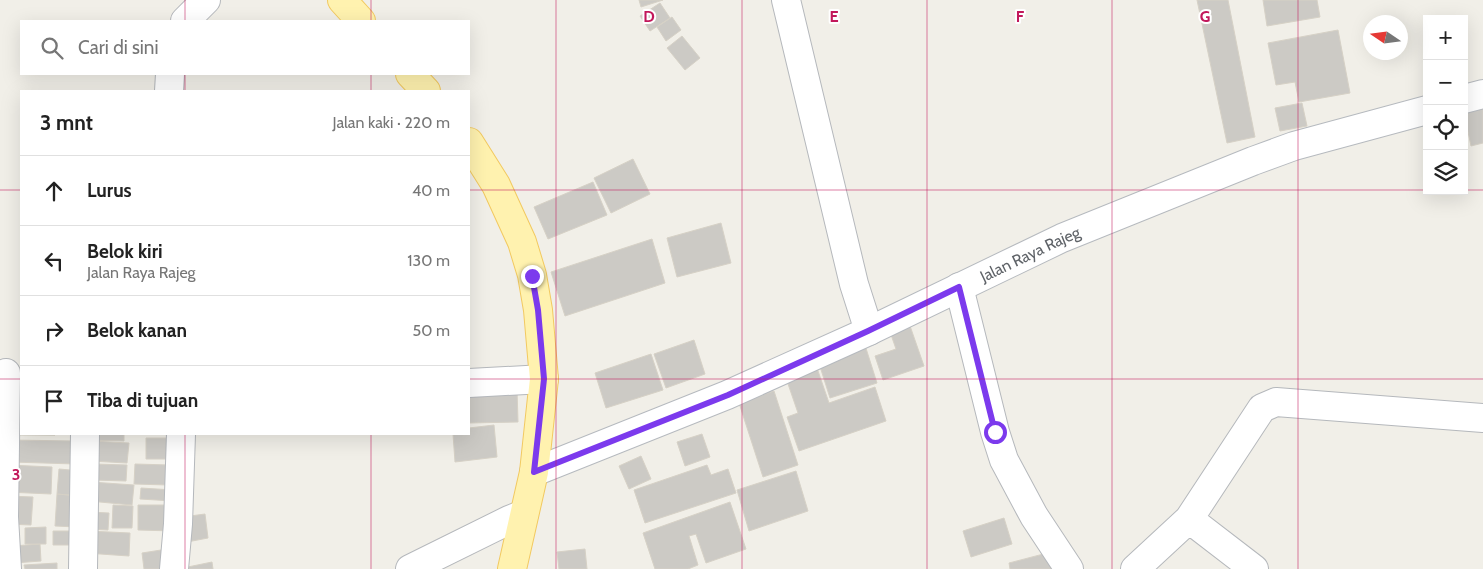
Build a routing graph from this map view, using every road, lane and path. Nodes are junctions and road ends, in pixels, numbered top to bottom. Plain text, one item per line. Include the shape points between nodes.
1 (206, 0) edge
2 (342, 0) edge
3 (786, 0) edge
4 (186, 20) edge
5 (360, 20) edge
6 (170, 75) edge
7 (411, 75) edge
8 (169, 90) edge
9 (425, 90) edge
10 (1483, 94) edge
11 (1468, 98) edge
12 (1423, 111) edge
13 (470, 144) edge
14 (959, 287) junction
15 (868, 331) junction
16 (9, 373) edge
17 (544, 379) junction
18 (470, 383) edge
19 (1483, 418) edge
20 (85, 435) edge
21 (181, 435) edge
22 (534, 472) junction
23 (524, 514) junction
24 (1189, 519) junction
25 (6, 569) edge
26 (83, 569) edge
27 (174, 569) edge
28 (410, 569) edge
29 (512, 569) edge
30 (1069, 569) edge
31 (1135, 569) edge
32 (1254, 569) edge

1 - 4 street
2 - 5 main road
3 - 15 street
6 - 8 street
7 - 9 main road
10 - 11 street
12 - 14 street, Jalan Raya Rajeg via 1294,146 1253,161 1062,238
13 - 17 main road via 496,185 522,242 538,310
14 - 15 street, Jalan Raya Rajeg
14 - 30 street via 1004,460 1034,516
15 - 22 street, Jalan Raya Rajeg via 728,395
16 - 25 street via 4,517
17 - 18 street
17 - 22 main road
19 - 24 street via 1270,404 1262,408
20 - 26 street
21 - 27 street
22 - 23 main road
23 - 28 street
23 - 29 main road
24 - 31 street
24 - 32 street

